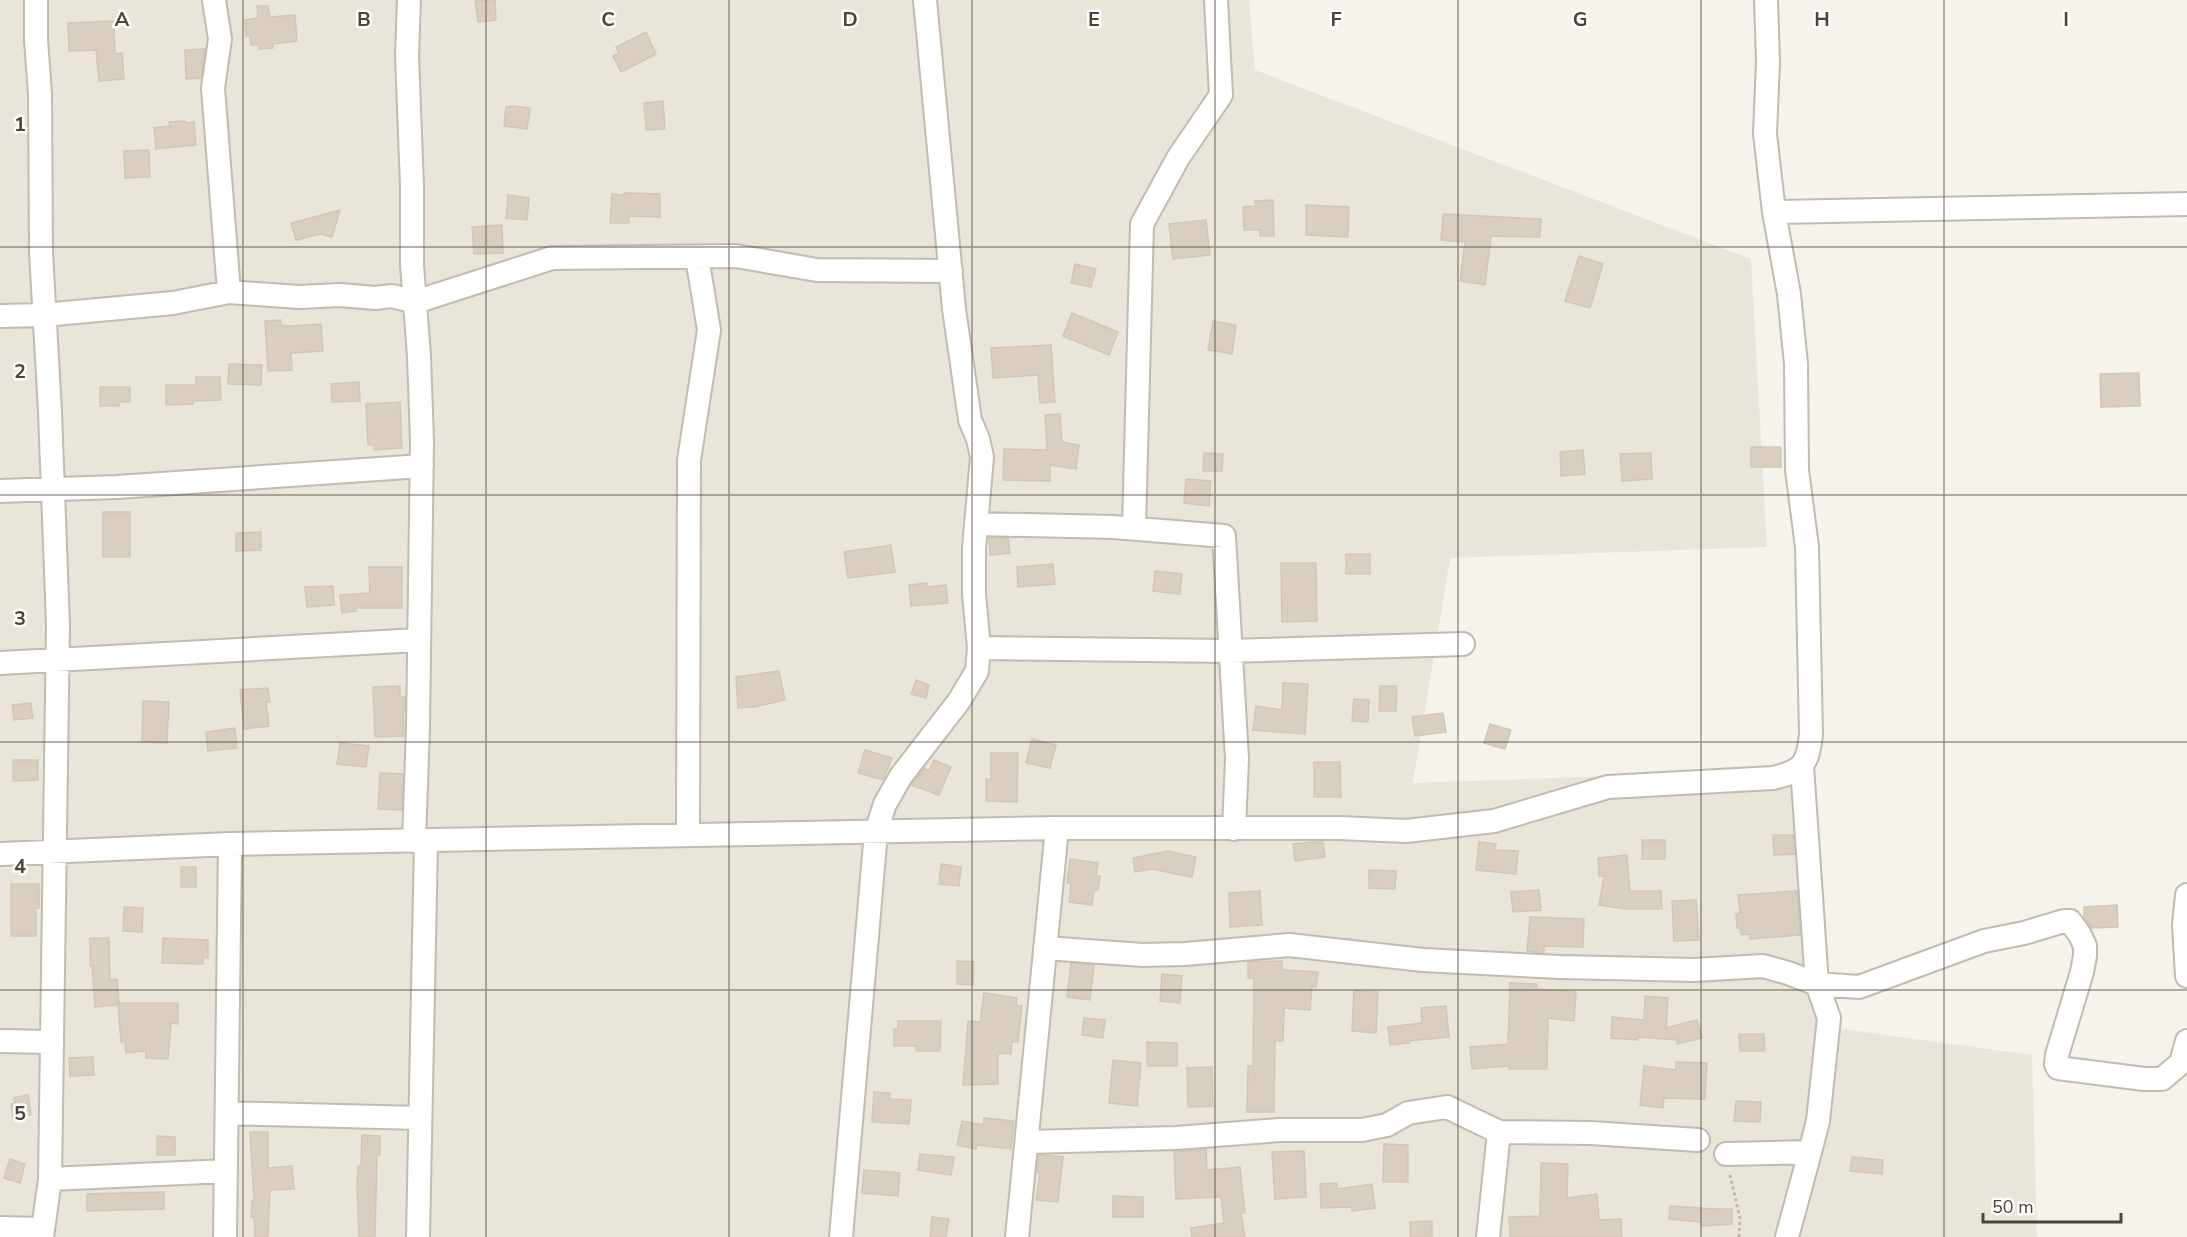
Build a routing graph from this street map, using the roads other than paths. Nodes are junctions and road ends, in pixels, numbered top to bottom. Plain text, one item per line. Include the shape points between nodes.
1 (36, 0) edge
2 (214, 0) edge
3 (409, 0) edge
4 (925, 0) edge
5 (1216, 0) edge
6 (1766, 0) edge
7 (2187, 204) edge
8 (1774, 212) junction
9 (697, 257) junction
10 (951, 271) junction
11 (229, 292) junction
12 (415, 302) junction
13 (44, 315) junction
14 (0, 316) edge
15 (422, 466) junction
16 (53, 490) junction
17 (0, 491) edge
18 (977, 524) junction
19 (1134, 528) junction
20 (418, 640) junction
21 (1463, 644) dead end
22 (979, 648) junction
23 (1229, 651) junction
24 (57, 660) junction
25 (0, 663) edge
26 (1802, 766) junction
27 (1057, 828) junction
28 (1234, 829) junction
29 (876, 832) junction
30 (688, 834) junction
31 (420, 842) junction
32 (230, 844) junction
33 (54, 852) junction
34 (0, 854) edge
35 (2187, 895) edge
36 (1045, 948) junction
37 (2187, 976) edge
38 (1818, 984) junction
39 (0, 1041) edge
40 (2187, 1041) edge
41 (52, 1042) junction
42 (228, 1113) junction
43 (420, 1118) junction
44 (1499, 1131) junction
45 (1698, 1140) dead end
46 (1028, 1142) junction
47 (1810, 1152) junction
48 (1726, 1154) road end
49 (226, 1171) junction
50 (50, 1179) junction
51 (0, 1228) edge
52 (41, 1233) edge
53 (225, 1237) edge
54 (418, 1237) edge
55 (841, 1237) edge
56 (1017, 1237) edge
57 (1488, 1237) edge
58 (1787, 1237) edge

1 - 13 street
2 - 11 street via 220,39 213,88
3 - 12 street via 407,56
4 - 10 street
5 - 19 street via 1221,95 1178,159 1142,224
6 - 8 street via 1765,134
7 - 8 street
8 - 26 street via 1789,294 1796,364 1797,470 1807,547 1811,734 1809,755
9 - 10 street via 736,256 817,270
9 - 12 street via 552,258
9 - 30 street via 709,330 688,460
10 - 18 street via 970,420 982,457
11 - 12 street via 299,297 392,296
11 - 13 street via 173,303
12 - 15 street
13 - 14 street
13 - 16 street
15 - 16 street
15 - 20 street
16 - 17 street
16 - 24 street
18 - 19 street
18 - 22 street via 974,594
19 - 23 street via 1224,536
20 - 24 street
20 - 31 street
21 - 23 street
22 - 23 street
22 - 29 street via 977,671 959,701 901,776 885,804
23 - 28 street via 1237,759
24 - 25 street
24 - 33 street
26 - 28 street via 1773,778 1608,787 1494,821 1406,831
26 - 38 street
27 - 28 street
27 - 29 street
27 - 36 street
29 - 30 street
29 - 55 street
30 - 31 street
31 - 32 street
31 - 43 street
32 - 33 street
32 - 42 street
33 - 34 street
33 - 41 street
35 - 37 street
36 - 38 street via 1143,955 1289,945 1424,960 1560,968 1694,970 1763,966
36 - 46 street
38 - 40 street via 1859,987 1984,941 2070,921 2085,946 2085,956 2056,1055 2058,1068 2162,1079 2181,1063
38 - 47 street via 1829,1018 1818,1121
39 - 41 street
41 - 50 street
42 - 43 street
42 - 49 street
43 - 54 street
44 - 45 street
44 - 46 street via 1447,1107 1408,1113 1387,1125 1362,1130
44 - 57 street
46 - 56 street
47 - 48 street
47 - 58 street
49 - 50 street
49 - 53 street
50 - 52 street
51 - 52 street

